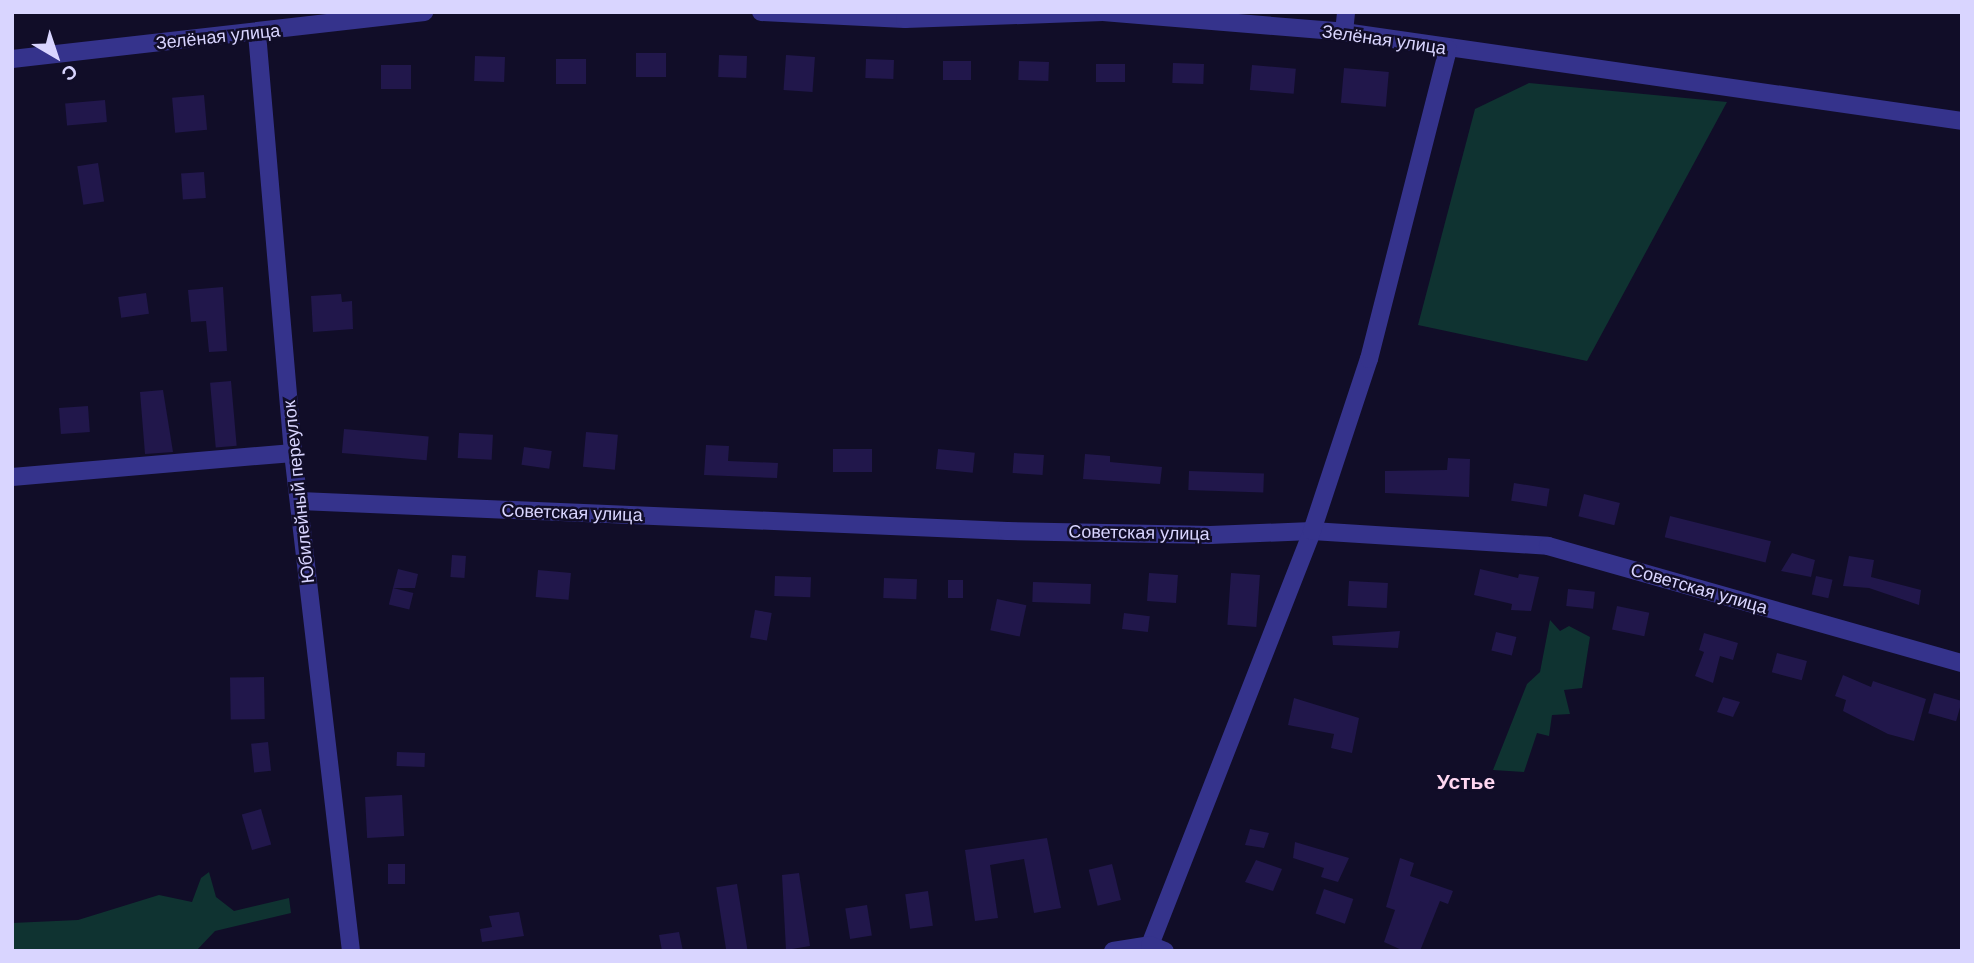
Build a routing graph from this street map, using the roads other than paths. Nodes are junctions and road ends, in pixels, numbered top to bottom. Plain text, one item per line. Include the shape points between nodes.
1 (424, 12) edge
2 (761, 12) edge
3 (1346, 12) edge
4 (1344, 32) junction
5 (257, 33) junction
6 (1448, 49) junction
7 (12, 59) edge
8 (1962, 121) edge
9 (293, 453) junction
10 (12, 477) edge
11 (300, 501) junction
12 (1312, 530) junction
13 (1962, 663) edge
14 (1158, 948) edge
15 (351, 951) edge
16 (1113, 951) edge

1 - 5 street, Зелёная улица
2 - 4 street, Зелёная улица via 905,19 1103,12
3 - 4 street
4 - 6 street, Зелёная улица
5 - 7 street, Зелёная улица
5 - 9 street, Юбилейный переулок
6 - 8 street, Зелёная улица
6 - 12 street via 1369,359
9 - 10 street
9 - 11 street, Юбилейный переулок
11 - 12 street, Советская улица via 1007,531 1210,535
11 - 15 street, Юбилейный переулок
12 - 13 street, Советская улица via 1548,546
12 - 14 street
14 - 16 street

